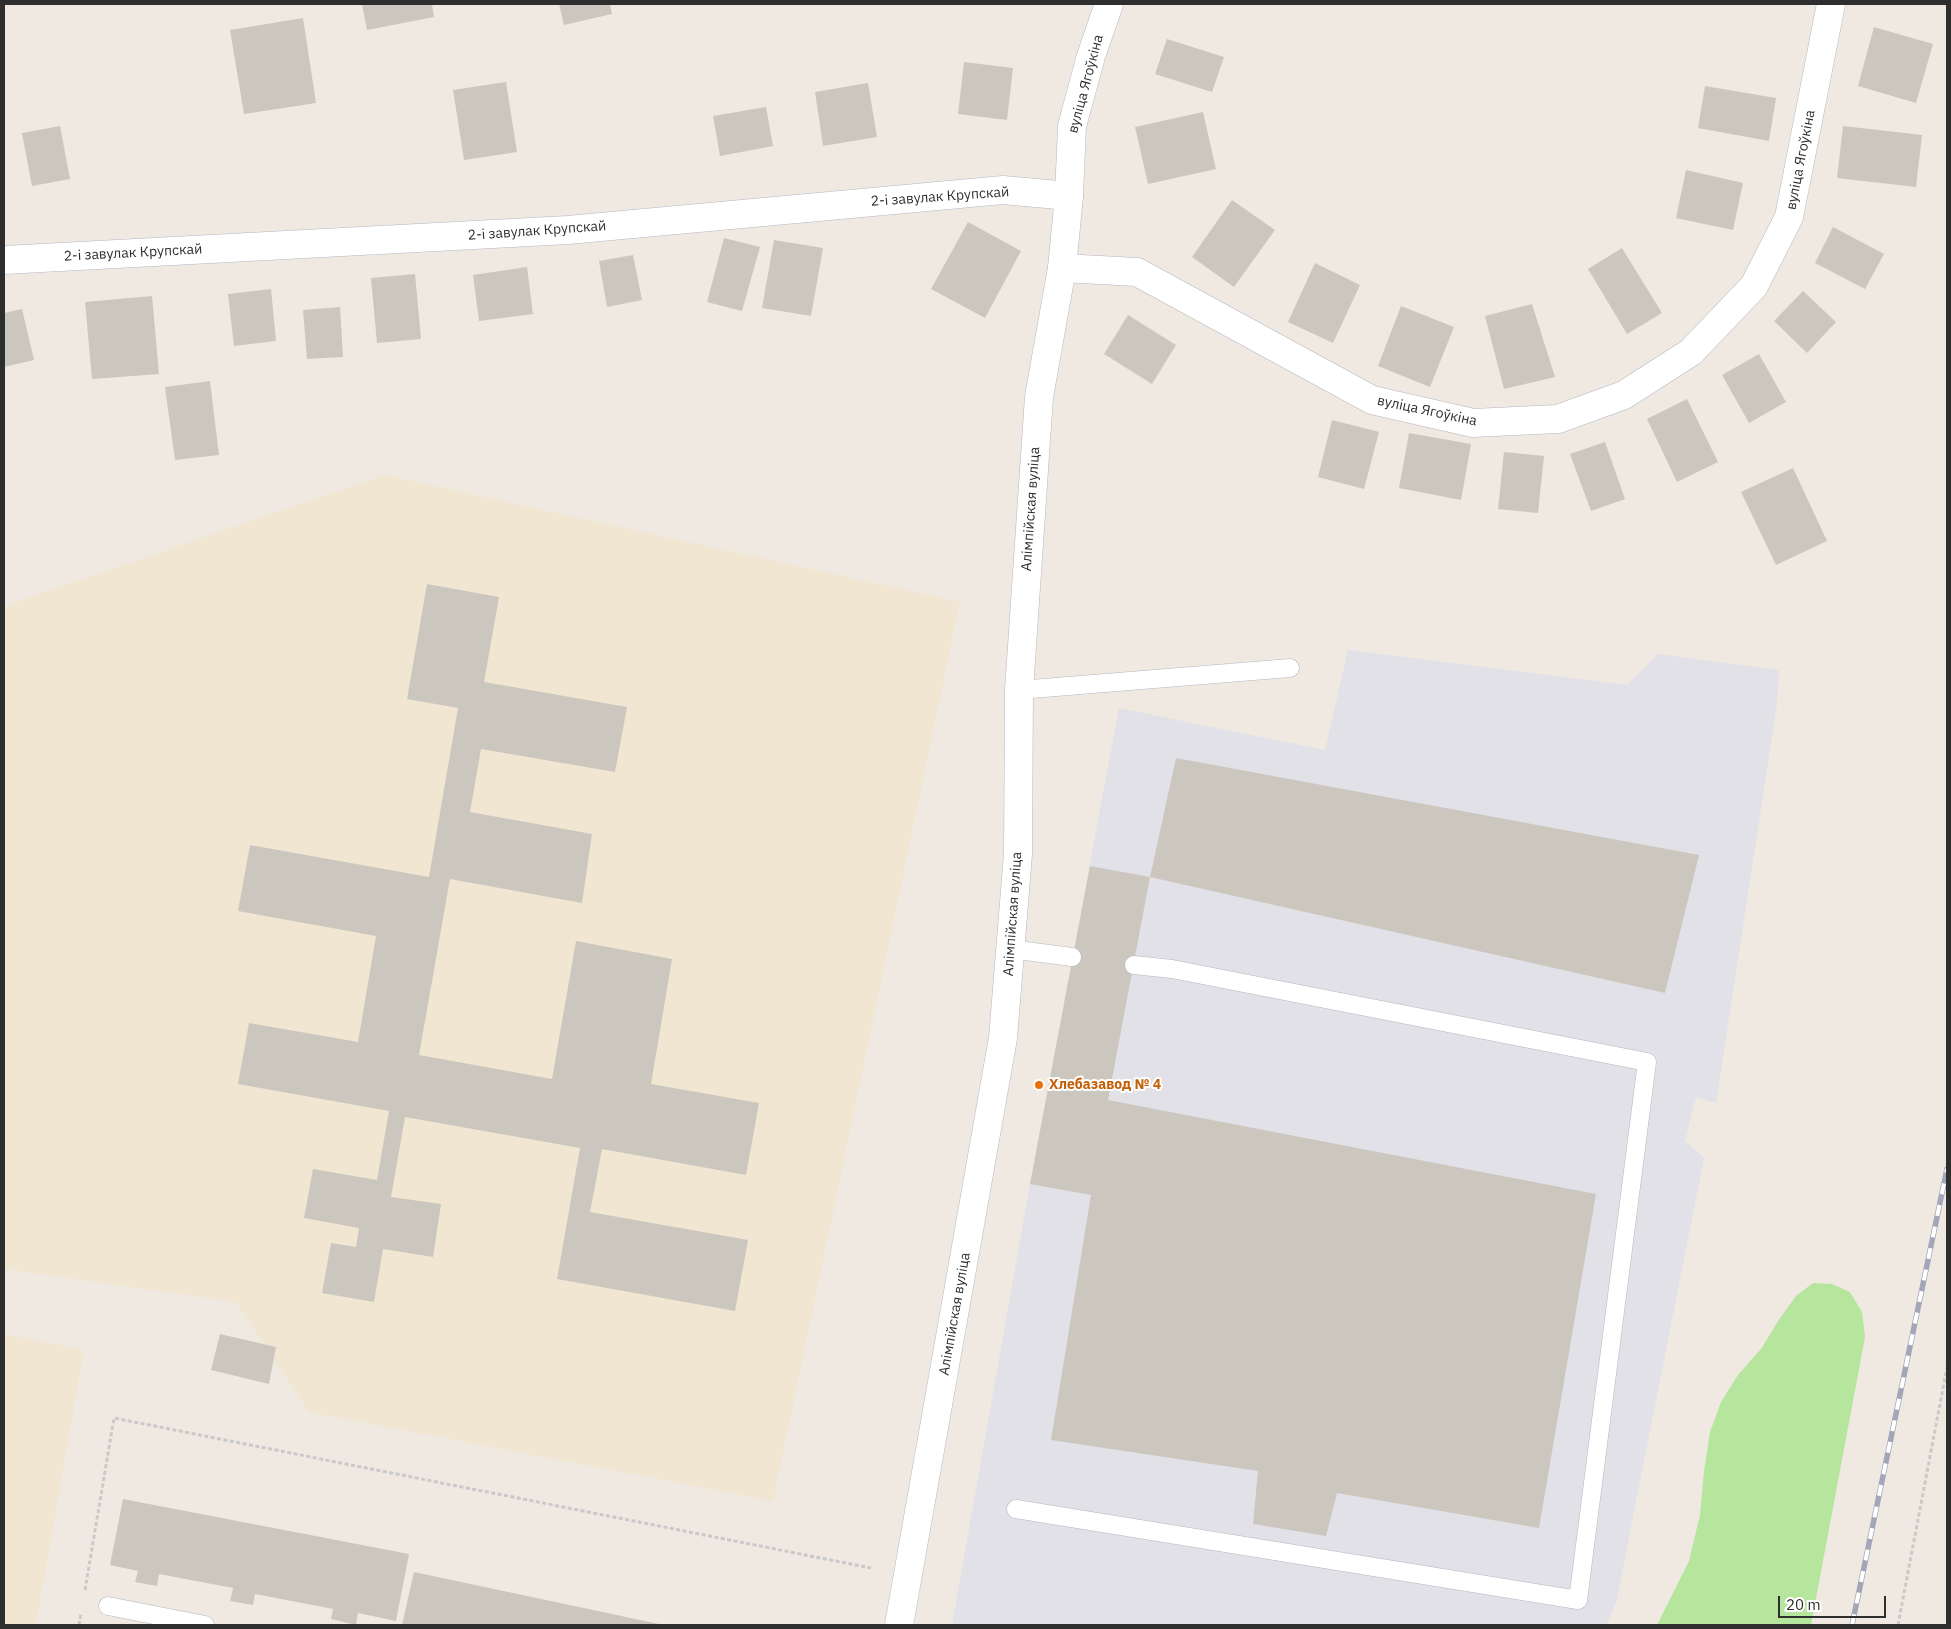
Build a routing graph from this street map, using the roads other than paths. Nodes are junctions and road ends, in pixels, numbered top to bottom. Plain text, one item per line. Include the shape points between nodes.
1 (1109, 4) edge
2 (1831, 4) edge
3 (1069, 196) junction
4 (4, 260) edge
5 (1062, 268) junction
6 (1290, 668) dead end
7 (1019, 690) junction
8 (1010, 950) junction
9 (1072, 957) dead end
10 (1134, 965) dead end
11 (1016, 1509) dead end
12 (108, 1606) dead end
13 (205, 1625) edge
14 (899, 1625) edge

1 - 3 street, вуліца Ягоўкіна via 1090,56 1072,126
2 - 5 street, вуліца Ягоўкіна via 1789,217 1754,286 1691,352 1624,395 1558,419 1473,423 1372,400 1137,272
3 - 4 street, 2-і завулак Крупскай via 1002,190 568,230
3 - 5 street, Алімпійская вуліца
5 - 7 street, Алімпійская вуліца via 1039,397
6 - 7 lane
7 - 8 street, Алімпійская вуліца via 1018,854
8 - 9 lane
8 - 14 street, Алімпійская вуліца via 1004,1038
10 - 11 lane via 1172,968 1647,1062 1578,1600
12 - 13 lane

